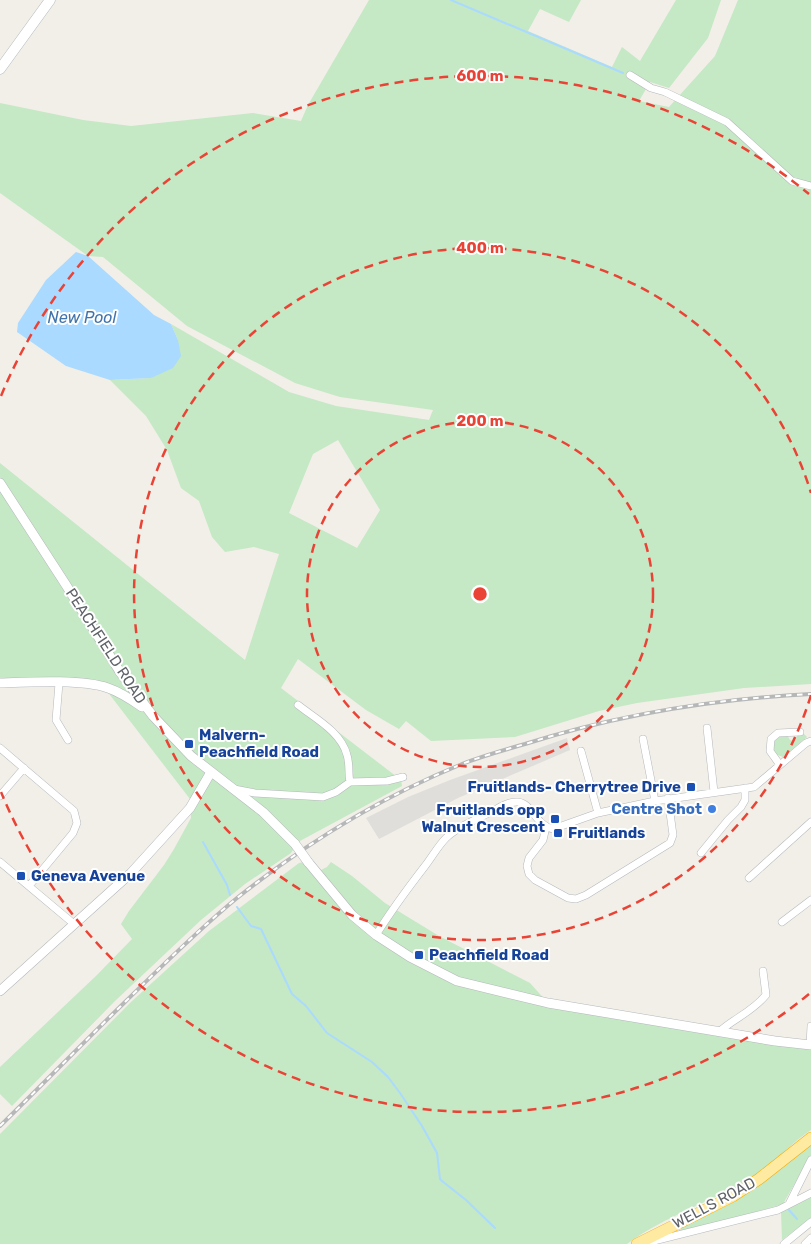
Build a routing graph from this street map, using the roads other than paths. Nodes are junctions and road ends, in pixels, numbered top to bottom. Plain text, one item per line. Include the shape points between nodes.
1 (50, 0) edge
2 (0, 68) edge
3 (630, 75) dead end
4 (811, 186) edge
5 (0, 483) edge
6 (0, 683) edge
7 (59, 683) junction
8 (298, 705) dead end
9 (152, 716) junction
10 (707, 728) dead end
11 (795, 734) dead end
12 (643, 739) dead end
13 (68, 740) dead end
14 (811, 741) edge
15 (0, 748) edge
16 (581, 751) dead end
17 (780, 765) junction
18 (24, 768) junction
19 (211, 772) junction
20 (403, 777) dead end
21 (350, 782) junction
22 (745, 788) junction
23 (234, 789) junction
24 (714, 792) junction
25 (0, 796) edge
26 (668, 798) junction
27 (655, 801) junction
28 (598, 813) junction
29 (811, 822) edge
30 (546, 827) junction
31 (701, 852) dead end
32 (0, 862) edge
33 (748, 878) dead end
34 (29, 886) junction
35 (811, 900) edge
36 (782, 922) dead end
37 (74, 924) junction
38 (376, 935) junction
39 (763, 971) dead end
40 (0, 991) edge
41 (811, 1026) edge
42 (719, 1032) junction
43 (811, 1045) edge
44 (811, 1138) edge
45 (811, 1160) edge
46 (811, 1193) edge
47 (789, 1204) junction
48 (811, 1222) edge
49 (811, 1238) edge
50 (639, 1243) edge
51 (784, 1244) edge
52 (805, 1244) edge

1 - 2 main road
3 - 4 street via 651,88 727,122 792,181
5 - 9 street, PEACHFIELD ROAD via 120,672
6 - 7 street
7 - 9 street via 106,687
7 - 13 street via 56,720
8 - 21 street via 344,743
9 - 19 street, PEACHFIELD ROAD
10 - 24 street
11 - 17 street via 778,734 771,739 770,751
12 - 27 street
14 - 17 street
15 - 18 street
16 - 28 street
17 - 22 street via 754,787
18 - 25 street
18 - 34 street via 74,811 77,823 73,834
19 - 23 street, PEACHFIELD ROAD
19 - 37 street via 184,815 131,873
20 - 21 street, PEACHFIELD ROAD
21 - 23 street, PEACHFIELD ROAD via 323,797
22 - 24 street
22 - 31 street via 742,807
23 - 38 street, PEACHFIELD ROAD, bridge via 295,844 352,914
24 - 26 street
26 - 27 street
26 - 30 street via 674,835 670,844 576,899 568,898 529,874 529,858 543,840
27 - 28 street
28 - 30 street via 553,829
29 - 33 street
30 - 38 street via 540,824 533,812 516,802 446,838
32 - 34 street
34 - 37 street
35 - 36 street
37 - 40 street
38 - 42 street, PEACHFIELD ROAD via 457,981 540,1002
39 - 42 street via 766,995 751,1010
41 - 43 street
42 - 43 street, PEACHFIELD ROAD
44 - 50 highway, WELLS ROAD via 759,1180 733,1196
45 - 47 street
46 - 47 street
47 - 50 street via 778,1210
48 - 51 street
49 - 52 street

